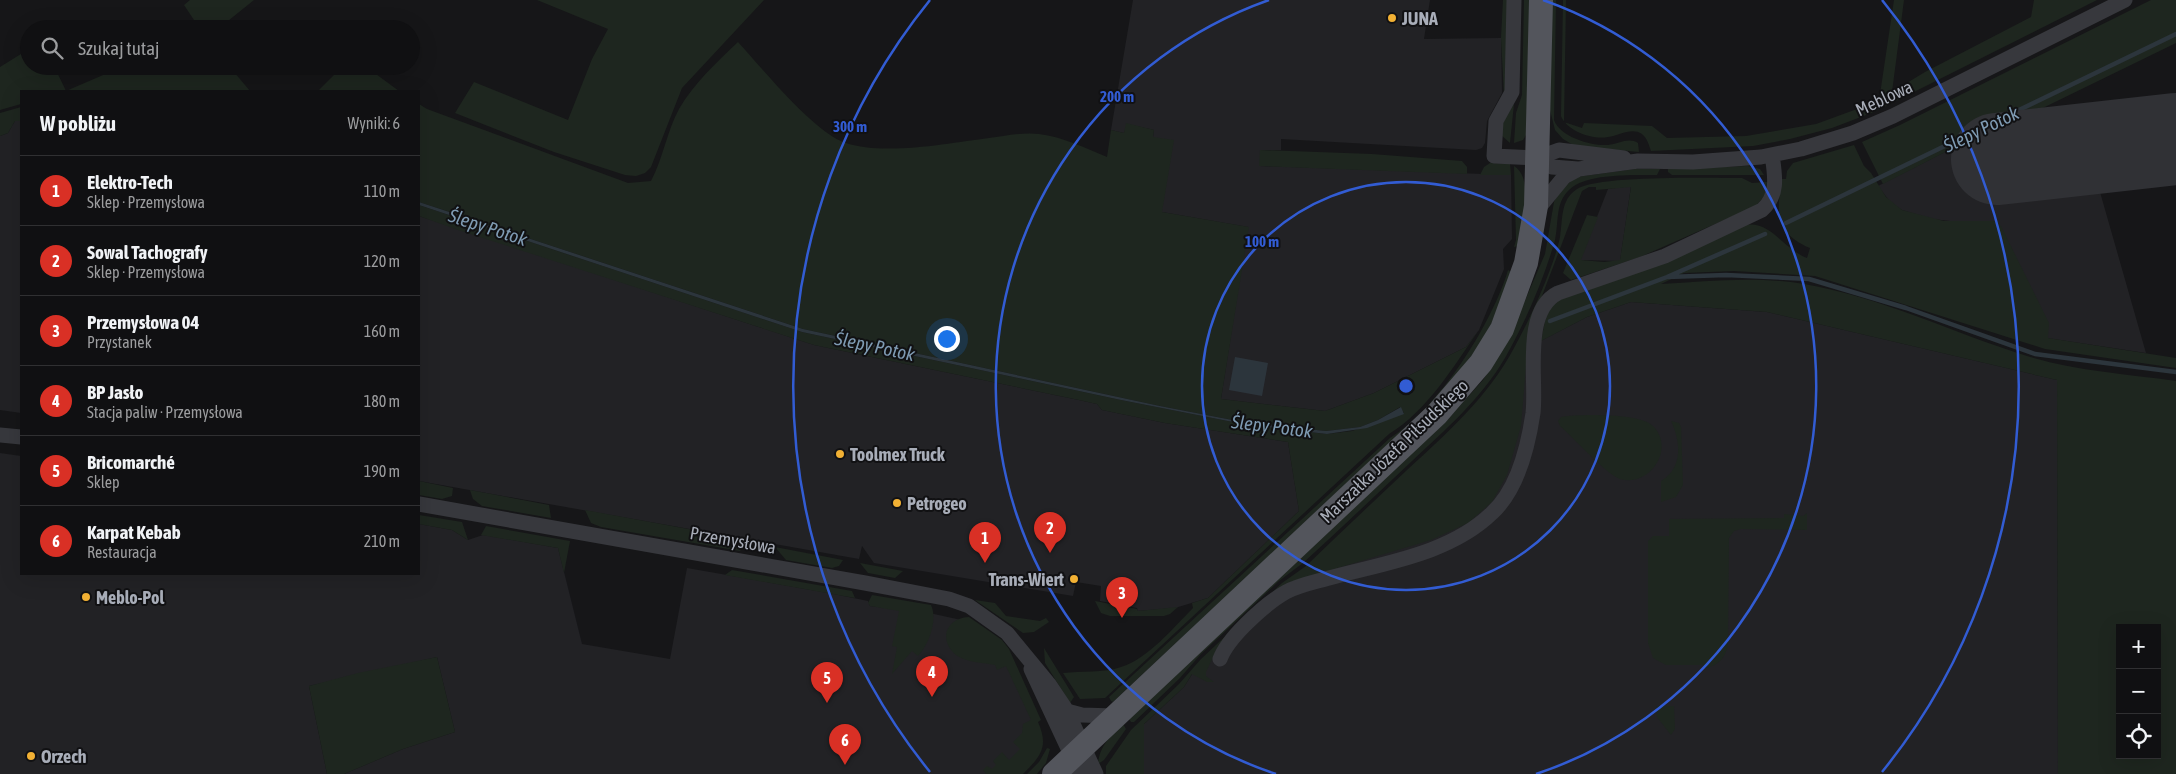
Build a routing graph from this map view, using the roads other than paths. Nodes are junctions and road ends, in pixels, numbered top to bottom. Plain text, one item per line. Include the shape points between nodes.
1 (1514, 0) edge
2 (1541, 0) edge
3 (2125, 0) edge
4 (1772, 155) junction
5 (1537, 158) junction
6 (1638, 161) junction
7 (1579, 169) junction
8 (1535, 213) junction
9 (0, 436) edge
10 (20, 438) edge
11 (420, 504) edge
12 (1023, 651) junction
13 (1220, 658) dead end
14 (1067, 711) junction
15 (1114, 716) junction
16 (1078, 759) edge
17 (1054, 774) edge
18 (1096, 774) edge

1 - 5 street via 1512,92 1496,121 1494,156
2 - 5 main road, Marszałka Józefa Piłsudskiego
3 - 4 street, Meblowa via 1870,126 1809,147
4 - 6 street, Meblowa via 1722,161
4 - 13 street via 1774,191 1762,210 1665,256 1558,293 1547,301 1534,345 1533,412 1529,432 1515,480 1493,513 1468,532 1437,547 1288,591 1251,618
5 - 6 street, Meblowa via 1552,151 1570,150
5 - 7 street, Meblowa via 1552,167
5 - 8 main road, Marszałka Józefa Piłsudskiego
6 - 7 street, Meblowa
7 - 8 street, Meblowa via 1559,181
8 - 15 main road, Marszałka Józefa Piłsudskiego via 1526,263 1508,317 1481,363 1460,390
9 - 10 street
11 - 12 street, Przemysłowa via 949,599 979,610
12 - 14 street, Przemysłowa
12 - 16 street, Przemysłowa
14 - 15 street
14 - 16 street, Przemysłowa
15 - 16 main road, Marszałka Józefa Piłsudskiego
16 - 17 main road, Marszałka Józefa Piłsudskiego
16 - 18 street, Przemysłowa

